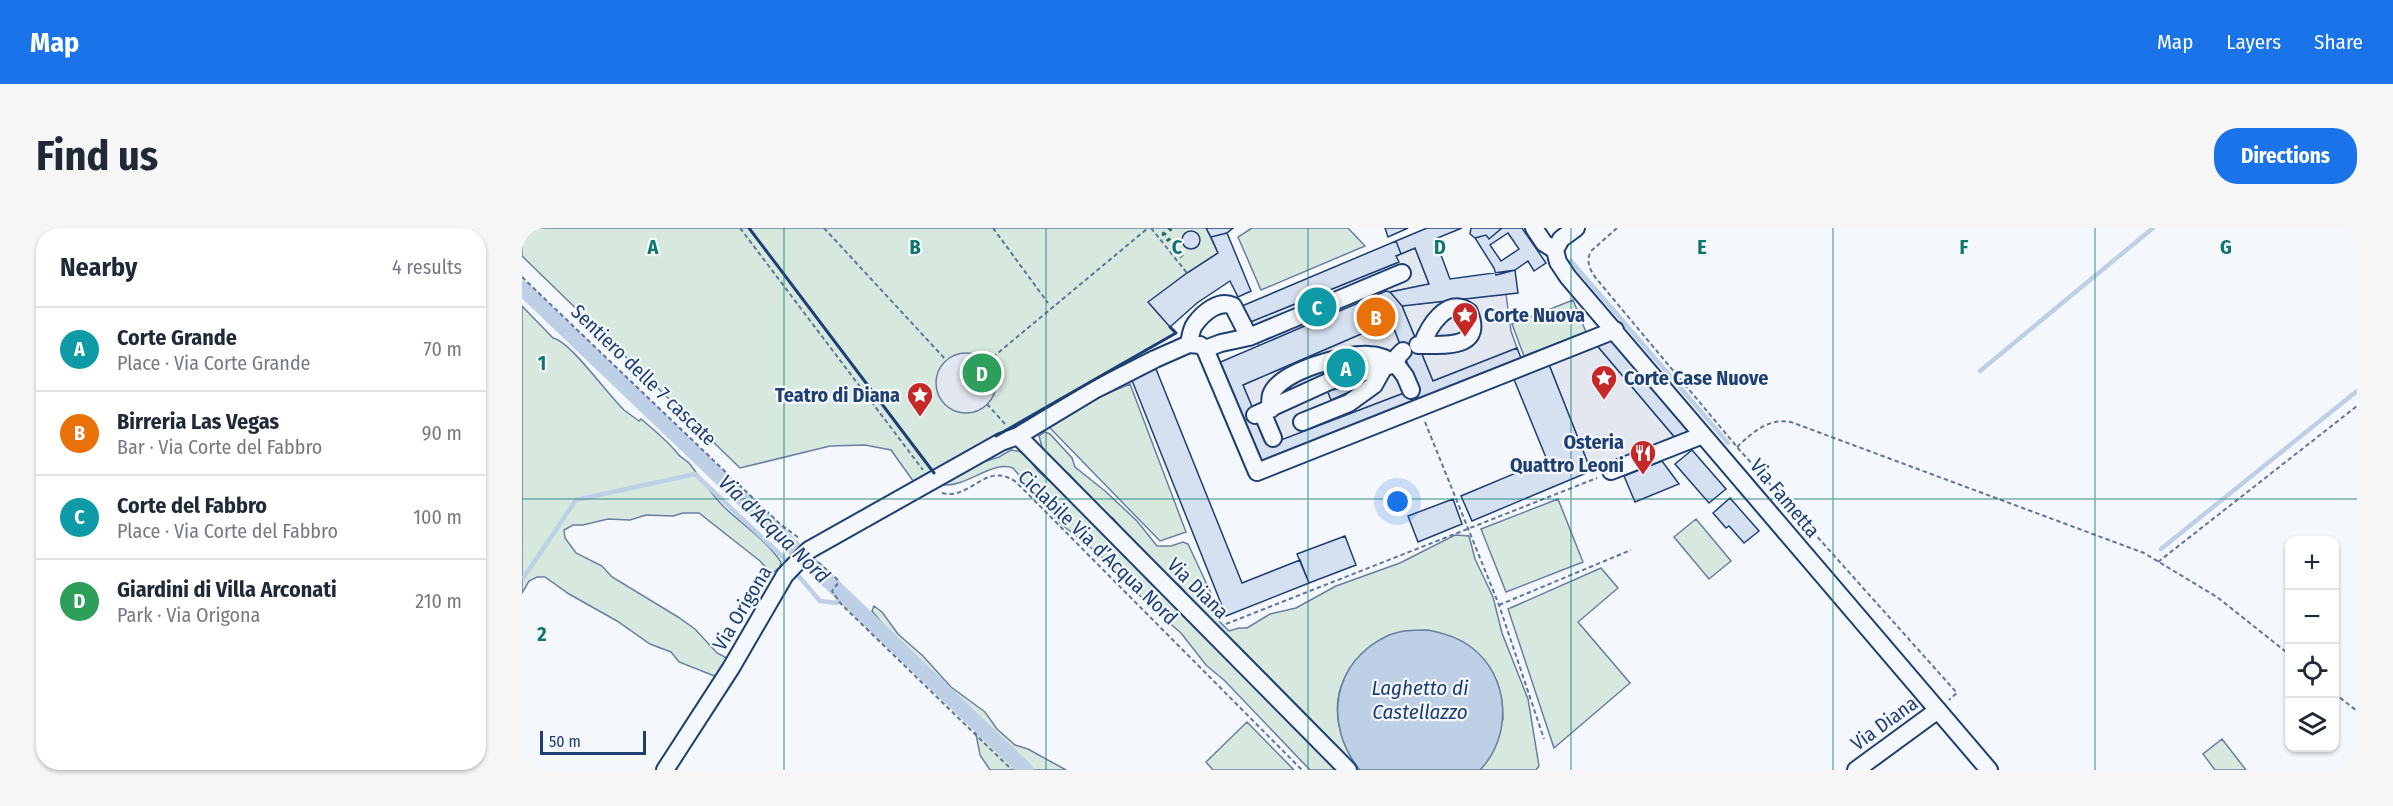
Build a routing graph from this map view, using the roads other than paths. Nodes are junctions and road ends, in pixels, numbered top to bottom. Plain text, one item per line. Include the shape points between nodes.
1 (1534, 228) edge
2 (1576, 228) edge
3 (1555, 250) junction
4 (1402, 273) dead end
5 (1615, 330) junction
6 (1249, 337) junction
7 (1189, 344) junction
8 (1205, 349) junction
9 (1405, 354) junction
10 (1328, 362) junction
11 (1330, 381) junction
12 (1416, 401) junction
13 (1253, 416) junction
14 (1302, 422) dead end
15 (1703, 435) junction
16 (1018, 436) junction
17 (1273, 438) dead end
18 (1611, 471) road end
19 (1938, 710) junction
20 (665, 770) edge
21 (1348, 770) edge
22 (1856, 770) edge
23 (1989, 770) edge

1 - 3 street, Via Fametta via 1544,243
2 - 3 street
3 - 5 street, Via Fametta via 1563,270
4 - 6 street
5 - 12 street via 1508,372
5 - 15 street, Via Fametta
6 - 7 street via 1233,306 1228,304 1213,307 1194,326
6 - 8 street
7 - 8 street
7 - 16 street, Via Origona via 1096,389
8 - 13 street
9 - 10 street via 1360,354
9 - 11 street
9 - 12 street via 1405,376
9 - 14 street via 1349,403
10 - 11 street
10 - 13 street via 1280,382
11 - 13 street
12 - 13 street via 1257,472
13 - 17 street
15 - 18 street
15 - 19 street, Via Fametta
16 - 20 street, Via Origona via 811,549 795,563
16 - 21 street, Via Diana
19 - 22 street, Via Diana
19 - 23 street, Via Fametta

